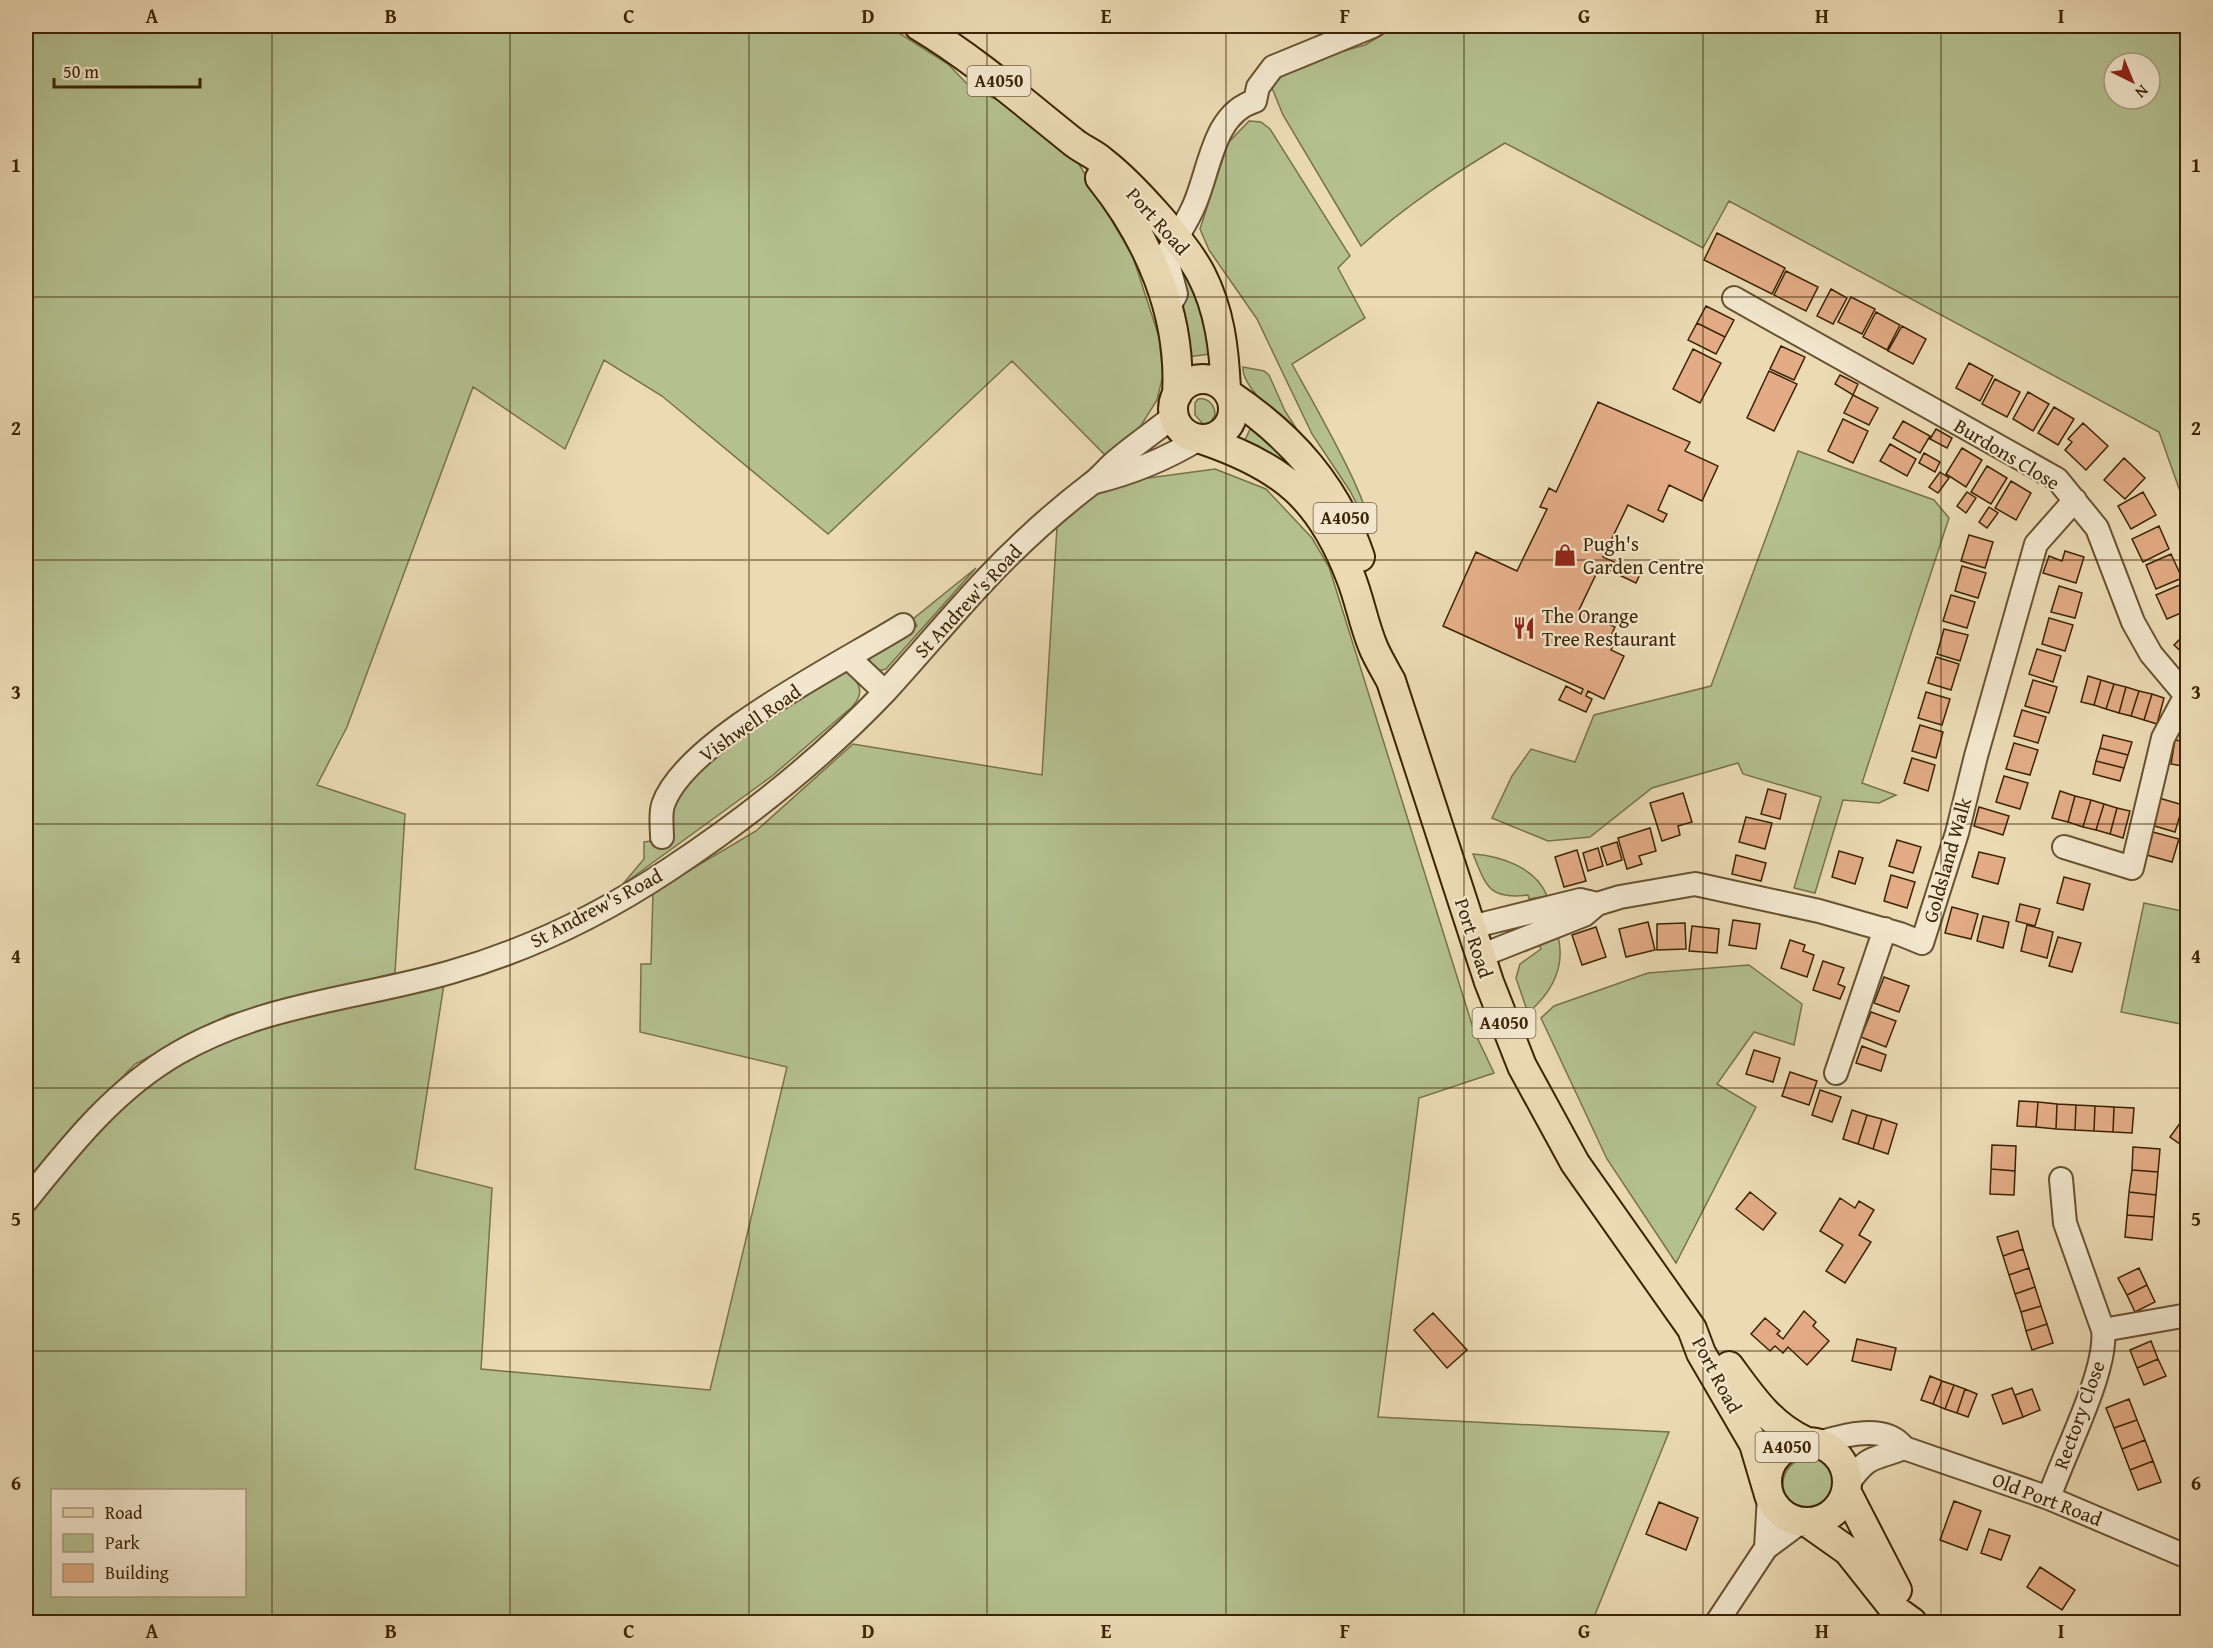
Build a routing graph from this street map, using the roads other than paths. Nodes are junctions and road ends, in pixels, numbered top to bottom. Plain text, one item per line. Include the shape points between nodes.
1 (919, 26) edge
2 (1373, 26) edge
3 (1074, 143) junction
4 (1176, 238) junction
5 (1734, 298) dead end
6 (1169, 313) junction
7 (1228, 392) junction
8 (1175, 405) junction
9 (1201, 440) junction
10 (1094, 483) junction
11 (2075, 500) junction
12 (903, 625) dead end
13 (850, 659) junction
14 (1391, 681) junction
15 (885, 692) junction
16 (2186, 697) edge
17 (662, 837) dead end
18 (2064, 847) dead end
19 (1597, 904) junction
20 (1471, 927) junction
21 (1885, 930) junction
22 (1480, 956) junction
23 (1836, 1073) dead end
24 (2061, 1179) dead end
25 (26, 1201) edge
26 (2187, 1315) edge
27 (1692, 1329) junction
28 (2103, 1330) junction
29 (1812, 1442) junction
30 (1904, 1448) junction
31 (1847, 1488) junction
32 (1768, 1492) junction
33 (2049, 1498) junction
34 (1804, 1522) junction
35 (1766, 1548) junction
36 (2187, 1557) edge
37 (1910, 1620) edge
38 (1717, 1623) edge

1 - 3 main road, Port Road / A4050 via 1003,84
2 - 4 street via 1274,67 1258,87 1255,101 1242,105 1222,128 1193,209
3 - 4 main road, Port Road / A4050 via 1103,161
3 - 6 main road, Port Road / A4050 via 1143,242
4 - 6 street via 1166,255 1176,294
4 - 7 main road, Port Road / A4050 via 1186,248 1211,298 1221,332
5 - 11 street, Burdons Close via 2057,479
6 - 8 main road, Port Road / A4050 via 1177,359
7 - 8 main road via 1218,382 1197,379 1183,387
7 - 9 main road via 1234,412 1231,423 1214,438
7 - 14 main road, Port Road / A4050 via 1287,438 1338,505 1354,538 1388,643
8 - 9 main road via 1184,433
8 - 10 street, St Andrew's Road
9 - 10 street, St Andrew's Road via 1155,462
9 - 14 main road, Port Road / A4050 via 1235,451 1280,474 1317,512 1337,545 1373,648
10 - 15 street, St Andrew's Road via 1057,511 1000,565
11 - 16 street, Burdons Close via 2097,528 2151,654
11 - 21 street, Goldsland Walk via 2036,544 1922,944
12 - 13 street, Vishwell Road
13 - 15 street
13 - 17 street, Vishwell Road via 775,701 712,746 677,779 662,806
14 - 20 main road, Port Road / A4050
15 - 25 street, St Andrew's Road via 795,776 733,825 603,909 530,944 474,964 408,983 306,1003 229,1028 179,1052 137,1079 92,1120
16 - 18 street via 2163,738 2132,868
19 - 20 street, Goldsland Walk via 1580,900
19 - 21 street, Goldsland Walk via 1647,890 1695,884
19 - 22 street, Goldsland Walk via 1584,915
20 - 22 main road, Port Road / A4050
21 - 23 street
22 - 27 main road, Port Road / A4050 via 1522,1066 1575,1163
24 - 28 street, Rectory Close via 2066,1223
26 - 28 street
27 - 29 main road, Port Road / A4050 via 1713,1344 1767,1416 1791,1435
27 - 32 main road, Port Road / A4050 via 1701,1353 1754,1444
28 - 33 street, Rectory Close via 2098,1371
29 - 30 street, Old Port Road via 1843,1434 1877,1434 1899,1441
29 - 31 main road, Port Road / A4050 via 1840,1457
29 - 32 main road, A4050 via 1791,1444 1773,1460 1767,1474
30 - 31 street via 1874,1456 1858,1468
30 - 33 street, Old Port Road
31 - 34 main road via 1833,1515
31 - 37 main road, Port Road / A4050
32 - 34 main road, Port Road / A4050 via 1780,1512
32 - 35 street
33 - 36 street, Old Port Road
34 - 35 street
34 - 37 main road, Port Road / A4050 via 1848,1551 1894,1609
35 - 38 street

